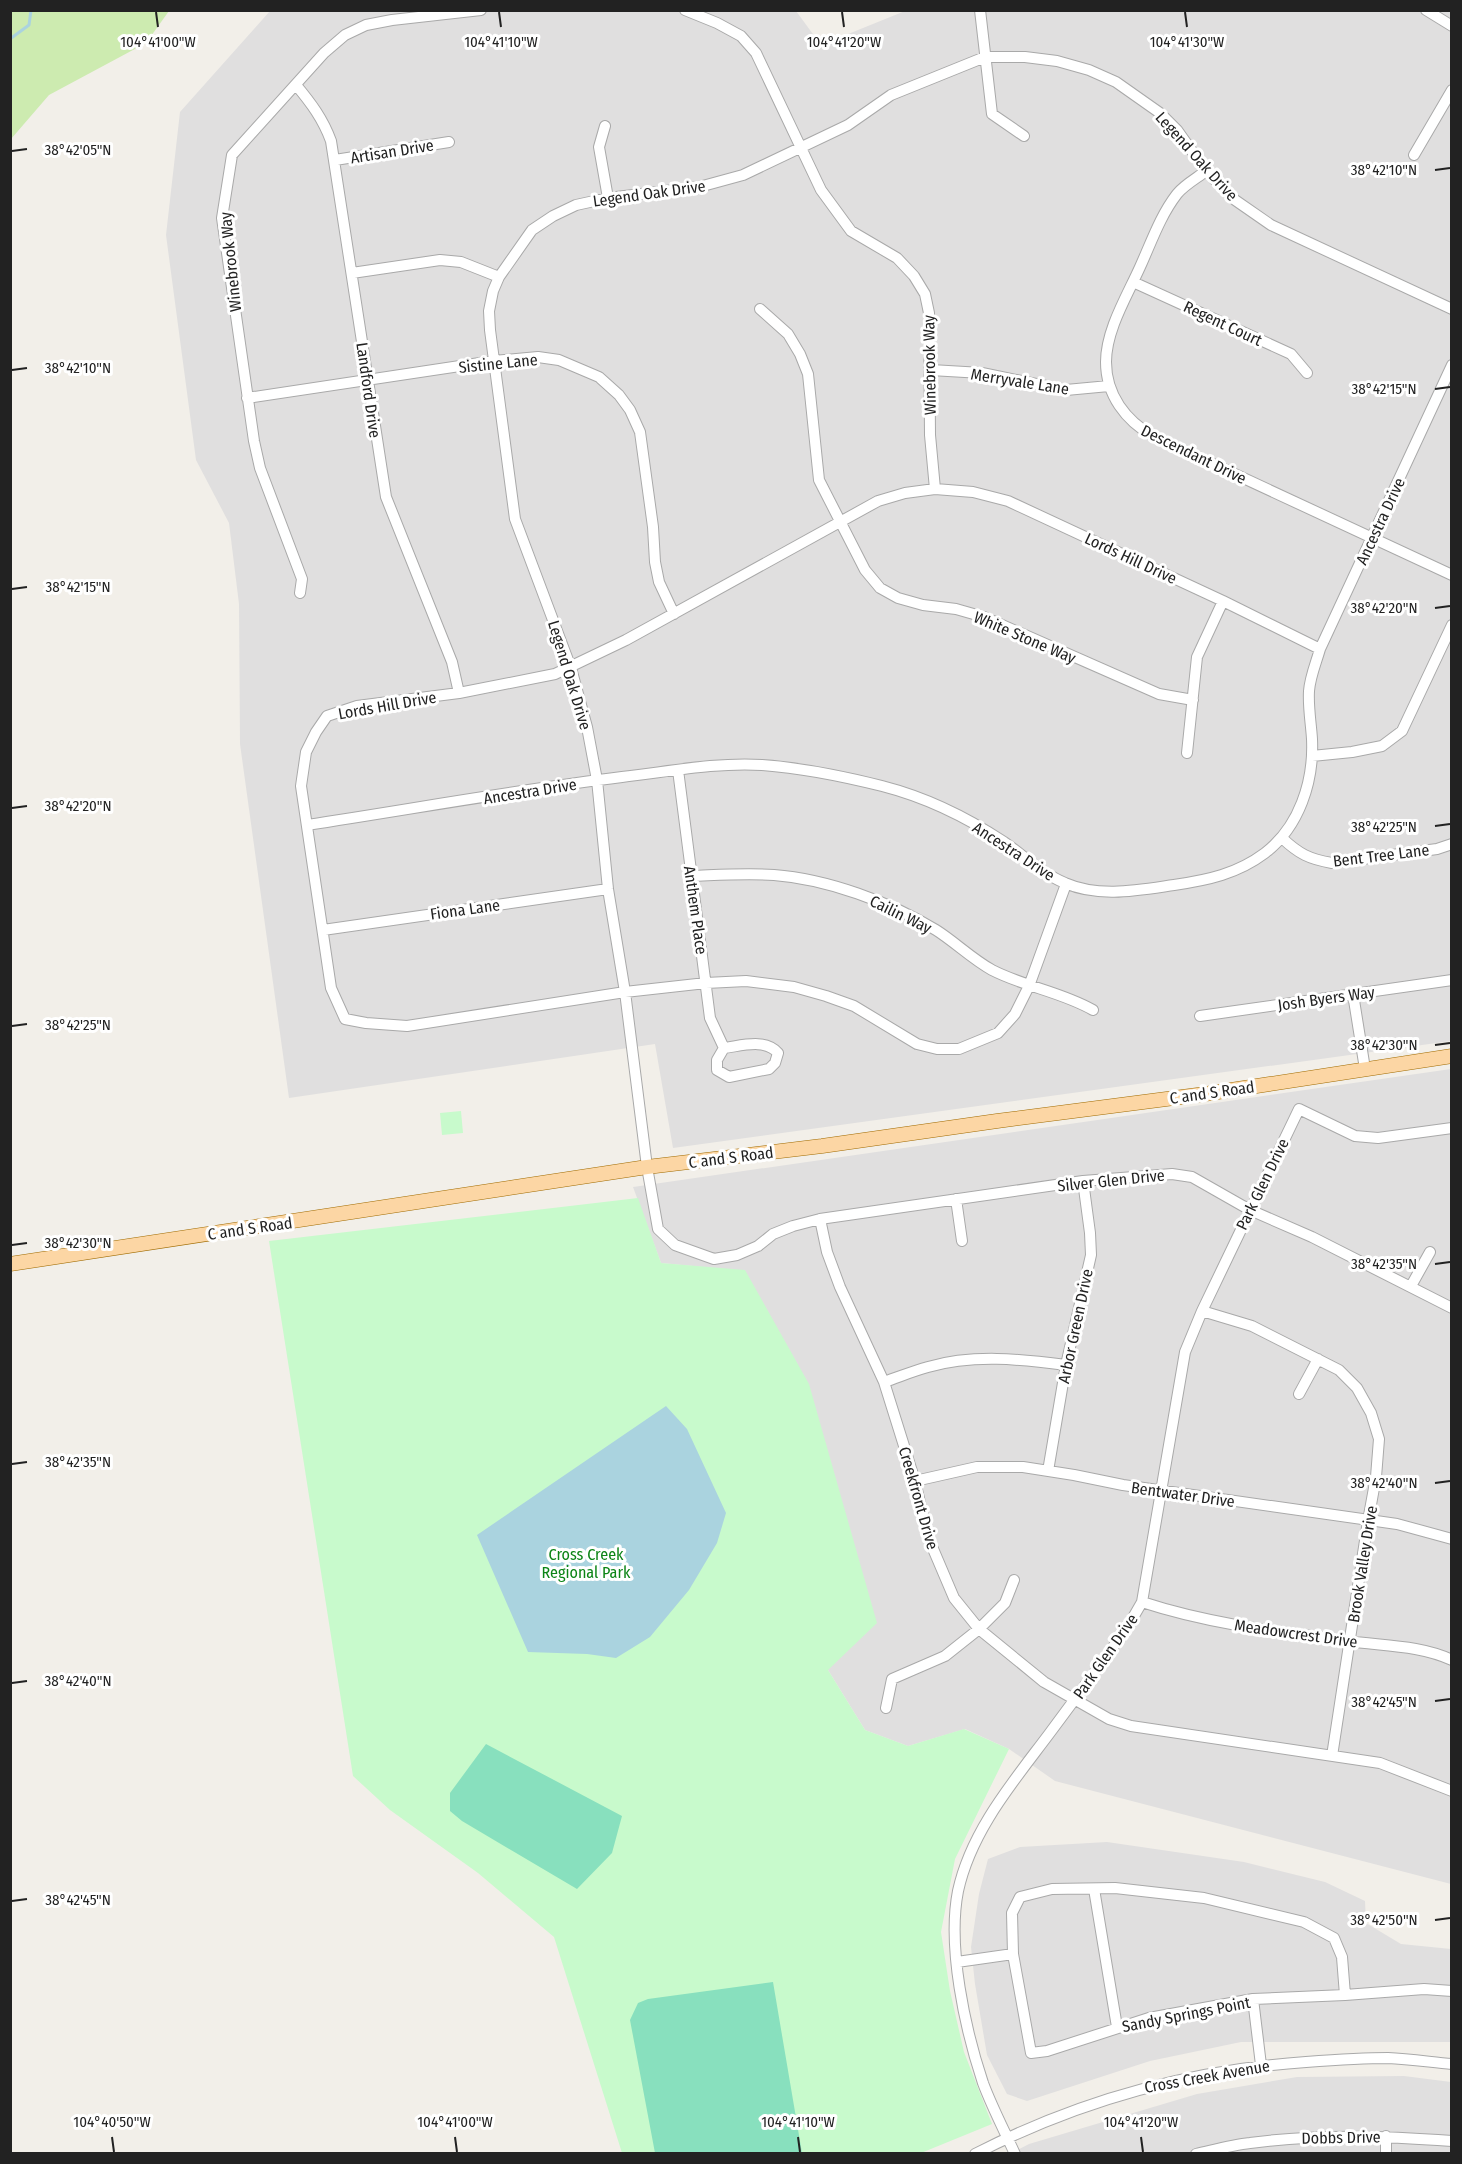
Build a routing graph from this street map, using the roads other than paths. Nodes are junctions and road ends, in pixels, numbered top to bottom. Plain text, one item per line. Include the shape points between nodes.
1 (481, 10) edge
2 (685, 10) edge
3 (980, 10) edge
4 (1426, 10) edge
5 (1452, 26) edge
6 (985, 57) junction
7 (296, 85) junction
8 (1452, 90) edge
9 (605, 126) dead end
10 (1024, 136) dead end
11 (449, 142) dead end
12 (801, 147) junction
13 (1414, 155) dead end
14 (335, 160) junction
15 (1206, 171) junction
16 (608, 198) junction
17 (352, 273) junction
18 (499, 277) junction
19 (1133, 282) junction
20 (760, 309) dead end
21 (1452, 309) edge
22 (493, 361) junction
23 (1452, 365) edge
24 (931, 370) junction
25 (1307, 373) dead end
26 (367, 381) junction
27 (1109, 386) junction
28 (247, 398) junction
29 (935, 489) junction
30 (840, 523) junction
31 (1372, 539) junction
32 (1452, 575) edge
33 (300, 593) dead end
34 (1223, 601) junction
35 (674, 614) junction
36 (1452, 625) edge
37 (1320, 649) junction
38 (571, 668) junction
39 (459, 693) junction
40 (1192, 700) junction
41 (1187, 753) dead end
42 (1312, 756) junction
43 (678, 770) junction
44 (597, 780) junction
45 (307, 825) junction
46 (1282, 838) junction
47 (1452, 844) edge
48 (692, 876) junction
49 (1066, 884) junction
50 (608, 889) junction
51 (323, 930) junction
52 (1452, 980) edge
53 (706, 983) junction
54 (1029, 986) junction
55 (625, 992) junction
56 (1353, 994) junction
57 (1093, 1010) dead end
58 (1200, 1016) dead end
59 (724, 1048) junction
60 (1452, 1056) edge
61 (1365, 1069) junction
62 (1452, 1128) edge
63 (647, 1167) junction
64 (1083, 1181) junction
65 (956, 1199) junction
66 (1250, 1210) junction
67 (820, 1219) junction
68 (962, 1241) dead end
69 (1430, 1252) dead end
70 (10, 1264) edge
71 (1411, 1286) junction
72 (1452, 1308) edge
73 (1202, 1311) junction
74 (1318, 1359) junction
75 (1066, 1365) junction
76 (884, 1382) junction
77 (1299, 1394) dead end
78 (1048, 1471) junction
79 (915, 1481) junction
80 (1162, 1490) junction
81 (1368, 1521) junction
82 (1452, 1539) edge
83 (1014, 1580) dead end
84 (1142, 1602) junction
85 (979, 1629) junction
86 (1350, 1642) junction
87 (1452, 1660) edge
88 (1075, 1700) junction
89 (886, 1708) dead end
90 (1332, 1756) junction
91 (1452, 1791) edge
92 (1094, 1889) junction
93 (1013, 1954) junction
94 (957, 1962) junction
95 (1452, 1992) edge
96 (1345, 1995) junction
97 (1253, 1999) junction
98 (1117, 2027) junction
99 (1452, 2064) edge
100 (1261, 2065) junction
101 (1386, 2136) junction
102 (1007, 2137) junction
103 (1452, 2141) edge
104 (1249, 2148) edge
105 (975, 2154) edge
106 (1015, 2154) edge
107 (1196, 2154) edge
108 (1386, 2154) edge

1 - 7 street, Winebrook Way via 366,25 345,35 324,53
2 - 12 street, Winebrook Way via 741,36 756,53
3 - 6 street
4 - 5 street
6 - 10 street via 992,114
6 - 12 street, Legend Oak Drive via 891,94 848,125
6 - 15 street, Legend Oak Drive via 1057,61 1116,82 1160,113
7 - 14 street, Landford Drive via 325,124
7 - 28 street, Winebrook Way via 232,155 222,218
8 - 13 street
9 - 16 street via 599,147
11 - 14 street, Artisan Drive
12 - 16 street, Legend Oak Drive via 722,182
12 - 24 street, Winebrook Way via 821,190 851,231 897,258 925,294
14 - 17 street, Landford Drive
15 - 19 street, Descendant Drive via 1179,192 1163,215
15 - 21 street, Legend Oak Drive via 1235,200 1271,225
16 - 18 street, Legend Oak Drive via 576,205 532,230
17 - 18 street via 440,260 461,262
17 - 26 street, Landford Drive
18 - 22 street, Legend Oak Drive via 489,311
19 - 25 street, Regent Court via 1291,354
19 - 27 street, Descendant Drive via 1111,335 1106,362
20 - 30 street, White Stone Way via 788,334 808,374 819,480
22 - 26 street, Sistine Lane
22 - 35 street, Sistine Lane via 538,357 576,366 599,377 630,410 640,432 658,582
22 - 38 street, Legend Oak Drive via 515,519
23 - 31 street, Ancestra Drive
24 - 27 street, Merryvale Lane via 982,373 1066,390
24 - 29 street, Winebrook Way via 930,435
26 - 28 street, Sistine Lane
26 - 39 street, Landford Drive via 386,497 452,662
27 - 31 street, Descendant Drive via 1138,428
28 - 33 street, Winebrook Way via 260,468 302,579
29 - 30 street via 878,501
29 - 34 street, Lords Hill Drive via 973,492 1008,501
30 - 35 street, Lords Hill Drive
30 - 40 street, White Stone Way via 865,570 880,588 898,598 984,617 1159,694
31 - 32 street, Descendant Drive
31 - 37 street, Ancestra Drive
34 - 37 street, Lords Hill Drive
34 - 40 street via 1197,657
35 - 38 street, Lords Hill Drive
36 - 42 street via 1402,731 1382,746
37 - 42 street, Ancestra Drive via 1309,687
38 - 39 street, Lords Hill Drive via 528,681
38 - 44 street, Legend Oak Drive
39 - 45 street, Lords Hill Drive via 357,706 327,716 306,752 301,786
40 - 41 street
42 - 46 street, Ancestra Drive via 1299,812
43 - 44 street, Ancestra Drive
43 - 48 street, Anthem Place
43 - 49 street, Ancestra Drive via 759,765 839,776 887,788 956,814
44 - 45 street, Ancestra Drive
44 - 50 street, Legend Oak Drive
45 - 51 street, Lords Hill Drive
46 - 47 street, Bent Tree Lane via 1297,852 1332,863
46 - 49 street, Ancestra Drive via 1247,865 1206,881 1105,892
48 - 53 street, Anthem Place
48 - 54 street, Cailin Way via 775,875 856,893 936,930 991,969
49 - 54 street
50 - 51 street, Fiona Lane
50 - 55 street, Legend Oak Drive
51 - 55 street, Lords Hill Drive via 331,988 345,1019 407,1026
52 - 56 street, Josh Byers Way
53 - 54 street via 746,981 794,987 854,1006 917,1044 937,1049 959,1049 998,1033 1015,1014
53 - 55 street
53 - 59 street, Anthem Place via 710,1018
54 - 57 street, Cailin Way via 1075,999
55 - 63 street, Legend Oak Drive
56 - 58 street, Josh Byers Way
56 - 61 street
59 - 59 street, Anthem Place via 717,1060 717,1070 729,1077 769,1069 776,1063 778,1053 761,1044
60 - 61 main road, C and S Road
61 - 63 main road, C and S Road via 1205,1094
62 - 66 street, Park Glen Drive via 1378,1138 1355,1136 1299,1109
63 - 67 street, Silver Glen Drive via 658,1229 675,1245 714,1259 737,1255 773,1234
63 - 70 main road, C and S Road
64 - 65 street, Silver Glen Drive
64 - 66 street, Silver Glen Drive via 1172,1174 1192,1178
64 - 75 street, Arbor Green Drive via 1091,1255
65 - 67 street, Silver Glen Drive
65 - 68 street
66 - 71 street, Silver Glen Drive
66 - 73 street, Park Glen Drive
67 - 76 street, Creekfront Drive via 840,1287
69 - 71 street
71 - 72 street, Silver Glen Drive
73 - 74 street, Brook Valley Drive via 1252,1326
73 - 80 street, Park Glen Drive via 1185,1352
74 - 77 street
74 - 81 street, Brook Valley Drive via 1339,1370 1358,1388 1371,1413 1379,1439
75 - 76 street via 1016,1358 962,1361 928,1366
75 - 78 street, Arbor Green Drive
76 - 79 street, Creekfront Drive
78 - 79 street, Bentwater Drive via 977,1467
78 - 80 street, Bentwater Drive
79 - 85 street, Creekfront Drive via 928,1538 954,1598
80 - 81 street, Bentwater Drive
80 - 84 street, Park Glen Drive
81 - 82 street, Bentwater Drive
81 - 86 street, Brook Valley Drive
83 - 85 street via 1005,1604
84 - 86 street, Meadowcrest Drive via 1194,1618
84 - 88 street, Park Glen Drive
85 - 88 street, Creekfront Drive via 1044,1682
85 - 89 street via 945,1656 892,1678
86 - 87 street, Meadowcrest Drive via 1417,1650
86 - 90 street, Brook Valley Drive
88 - 90 street, Creekfront Drive via 1131,1726
88 - 94 street, Park Glen Drive via 997,1803 974,1847 958,1890
90 - 91 street, Creekfront Drive via 1380,1763
92 - 93 street, Sandy Springs Point via 1052,1889 1020,1896 1012,1913
92 - 96 street, Sandy Springs Point via 1204,1898 1304,1922 1334,1938 1342,1957
92 - 98 street
93 - 94 street
93 - 98 street, Sandy Springs Point via 1031,2053
94 - 102 street, Park Glen Drive via 971,2041 984,2085
95 - 96 street, Sandy Springs Point via 1424,1989
96 - 97 street, Sandy Springs Point
97 - 98 street, Sandy Springs Point
97 - 100 street
99 - 100 street, Cross Creek Avenue via 1388,2058
100 - 102 street, Cross Creek Avenue via 1137,2089
101 - 103 street, Dobbs Drive
101 - 104 street, Dobbs Drive via 1316,2136
101 - 108 street
102 - 105 street, Cross Creek Avenue
102 - 106 street, Park Glen Drive
104 - 107 street, Dobbs Drive

